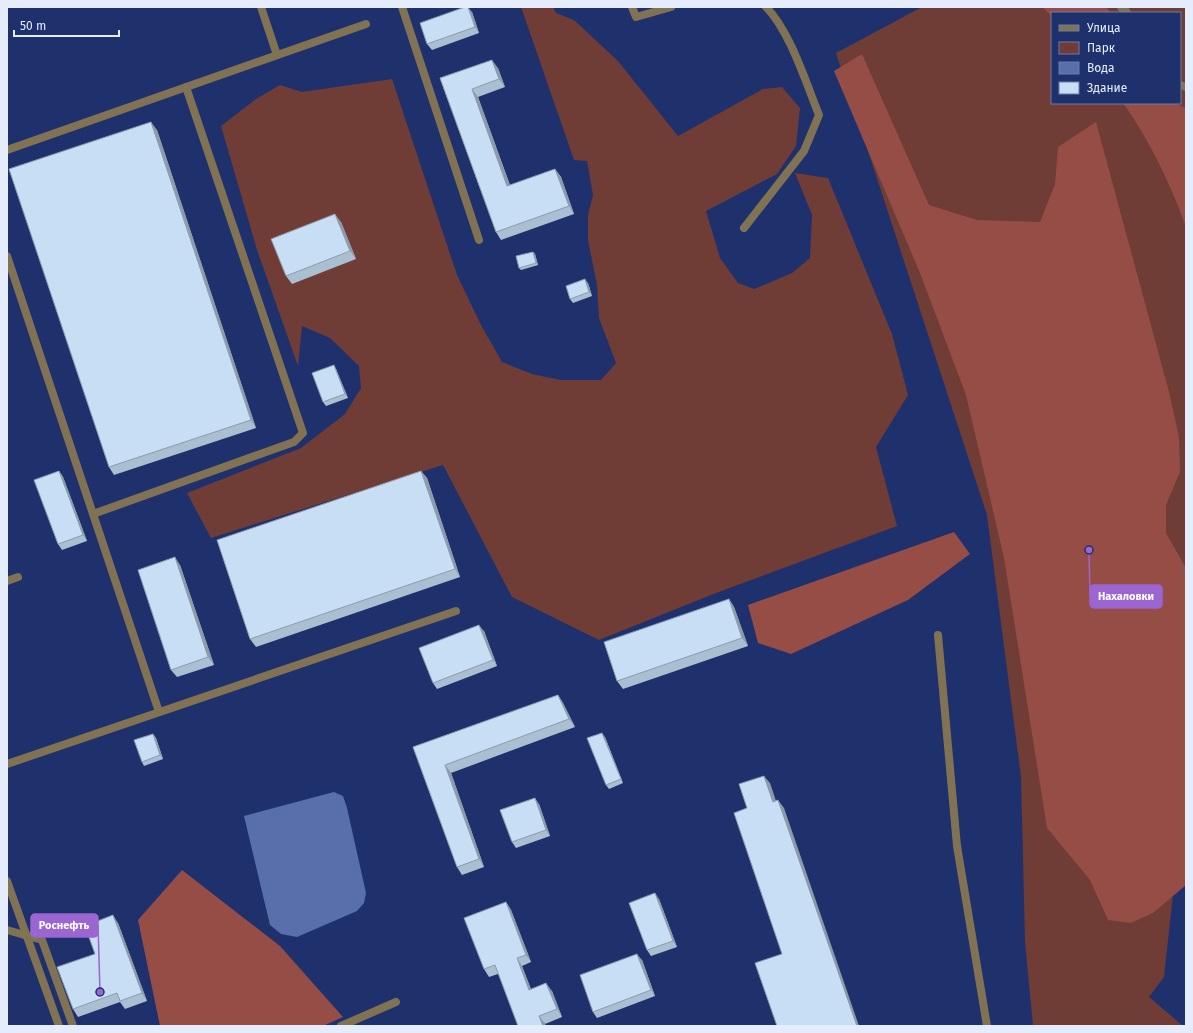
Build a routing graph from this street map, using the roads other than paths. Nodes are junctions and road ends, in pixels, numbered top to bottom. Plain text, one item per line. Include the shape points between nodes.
1 (261, 7) edge
2 (402, 7) edge
3 (632, 7) edge
4 (671, 7) edge
5 (766, 7) edge
6 (366, 24) dead end
7 (277, 55) junction
8 (186, 87) junction
9 (7, 150) edge
10 (744, 228) dead end
11 (479, 240) dead end
12 (7, 256) edge
13 (93, 514) junction
14 (18, 577) dead end
15 (7, 581) edge
16 (456, 611) dead end
17 (938, 635) dead end
18 (159, 712) junction
19 (7, 764) edge
20 (7, 880) edge
21 (7, 930) edge
22 (26, 936) junction
23 (396, 1002) dead end
24 (59, 1026) edge
25 (73, 1026) edge
26 (341, 1026) edge
27 (987, 1026) edge

1 - 7 lane
2 - 11 lane
3 - 4 lane via 636,17
5 - 10 lane via 774,15 794,51 819,115 804,151
6 - 7 lane
7 - 8 lane
8 - 9 lane
8 - 13 lane via 303,433 294,442
12 - 13 lane
13 - 18 lane
14 - 15 lane
16 - 18 lane
17 - 27 lane via 957,846
18 - 19 lane
20 - 22 lane
21 - 22 lane
22 - 24 lane
22 - 25 lane via 42,940
23 - 26 lane

